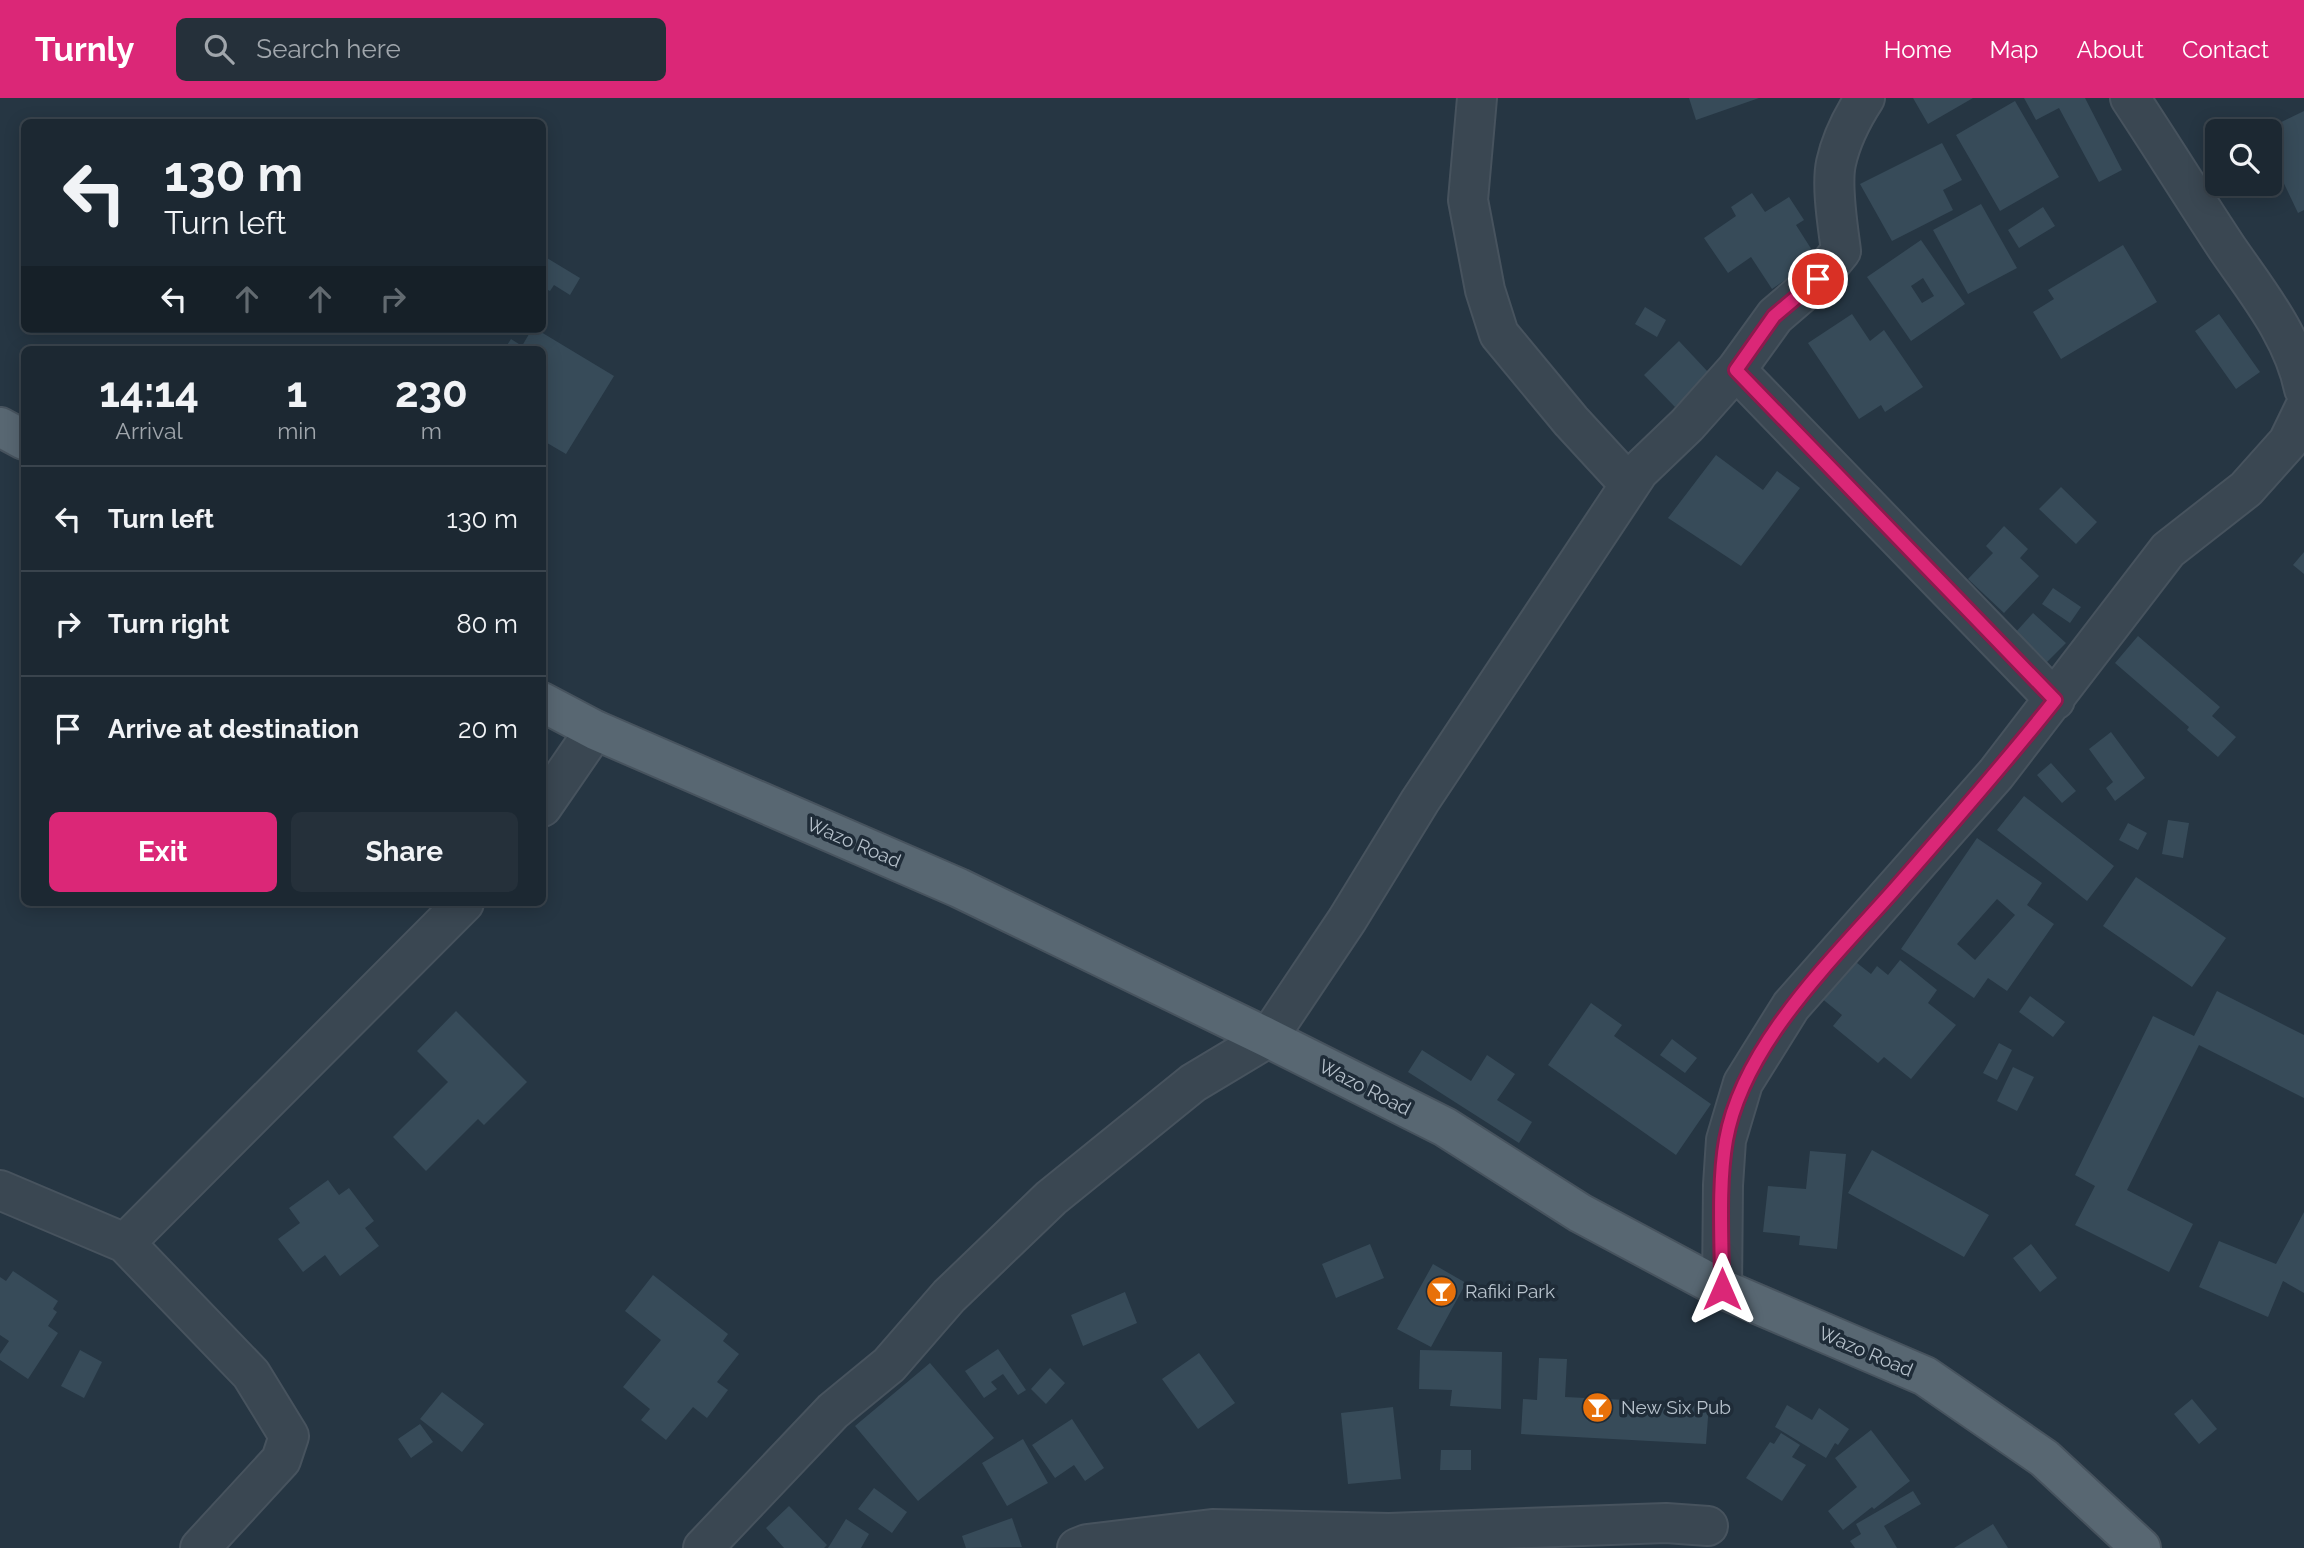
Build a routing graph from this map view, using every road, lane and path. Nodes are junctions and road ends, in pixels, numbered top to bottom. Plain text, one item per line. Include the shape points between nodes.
1 (1476, 98) edge
2 (1865, 98) edge
3 (2130, 98) edge
4 (1736, 370) junction
5 (2302, 371) edge
6 (2304, 409) edge
7 (0, 426) edge
8 (21, 438) edge
9 (1629, 484) junction
10 (2055, 700) junction
11 (546, 704) edge
12 (596, 730) junction
13 (546, 801) edge
14 (461, 906) edge
15 (1268, 1038) junction
16 (0, 1190) edge
17 (125, 1243) junction
18 (1722, 1289) junction
19 (1707, 1525) dead end
20 (2137, 1547) edge
21 (200, 1548) edge
22 (703, 1548) edge
23 (1077, 1548) edge

1 - 9 street via 1468,201 1485,290 1499,334
2 - 4 street via 1852,117 1835,165 1841,251 1818,279 1774,316
3 - 5 street via 2269,307
4 - 9 street
4 - 10 street
6 - 10 street via 2288,442 2246,489 2168,550
7 - 8 main road
9 - 15 street
10 - 18 street via 1996,774 1791,1006 1743,1083 1726,1140
11 - 12 main road, Wazo Road
12 - 13 street
12 - 15 main road, Wazo Road via 959,888
14 - 17 street
15 - 18 main road, Wazo Road via 1445,1127 1580,1213
15 - 22 street via 1193,1083 1051,1198 948,1296 889,1365 833,1411
16 - 17 street
17 - 21 street via 251,1374 289,1436 281,1460
18 - 20 main road, Wazo Road via 1925,1376 2044,1458
19 - 23 street via 1389,1533 1212,1529

